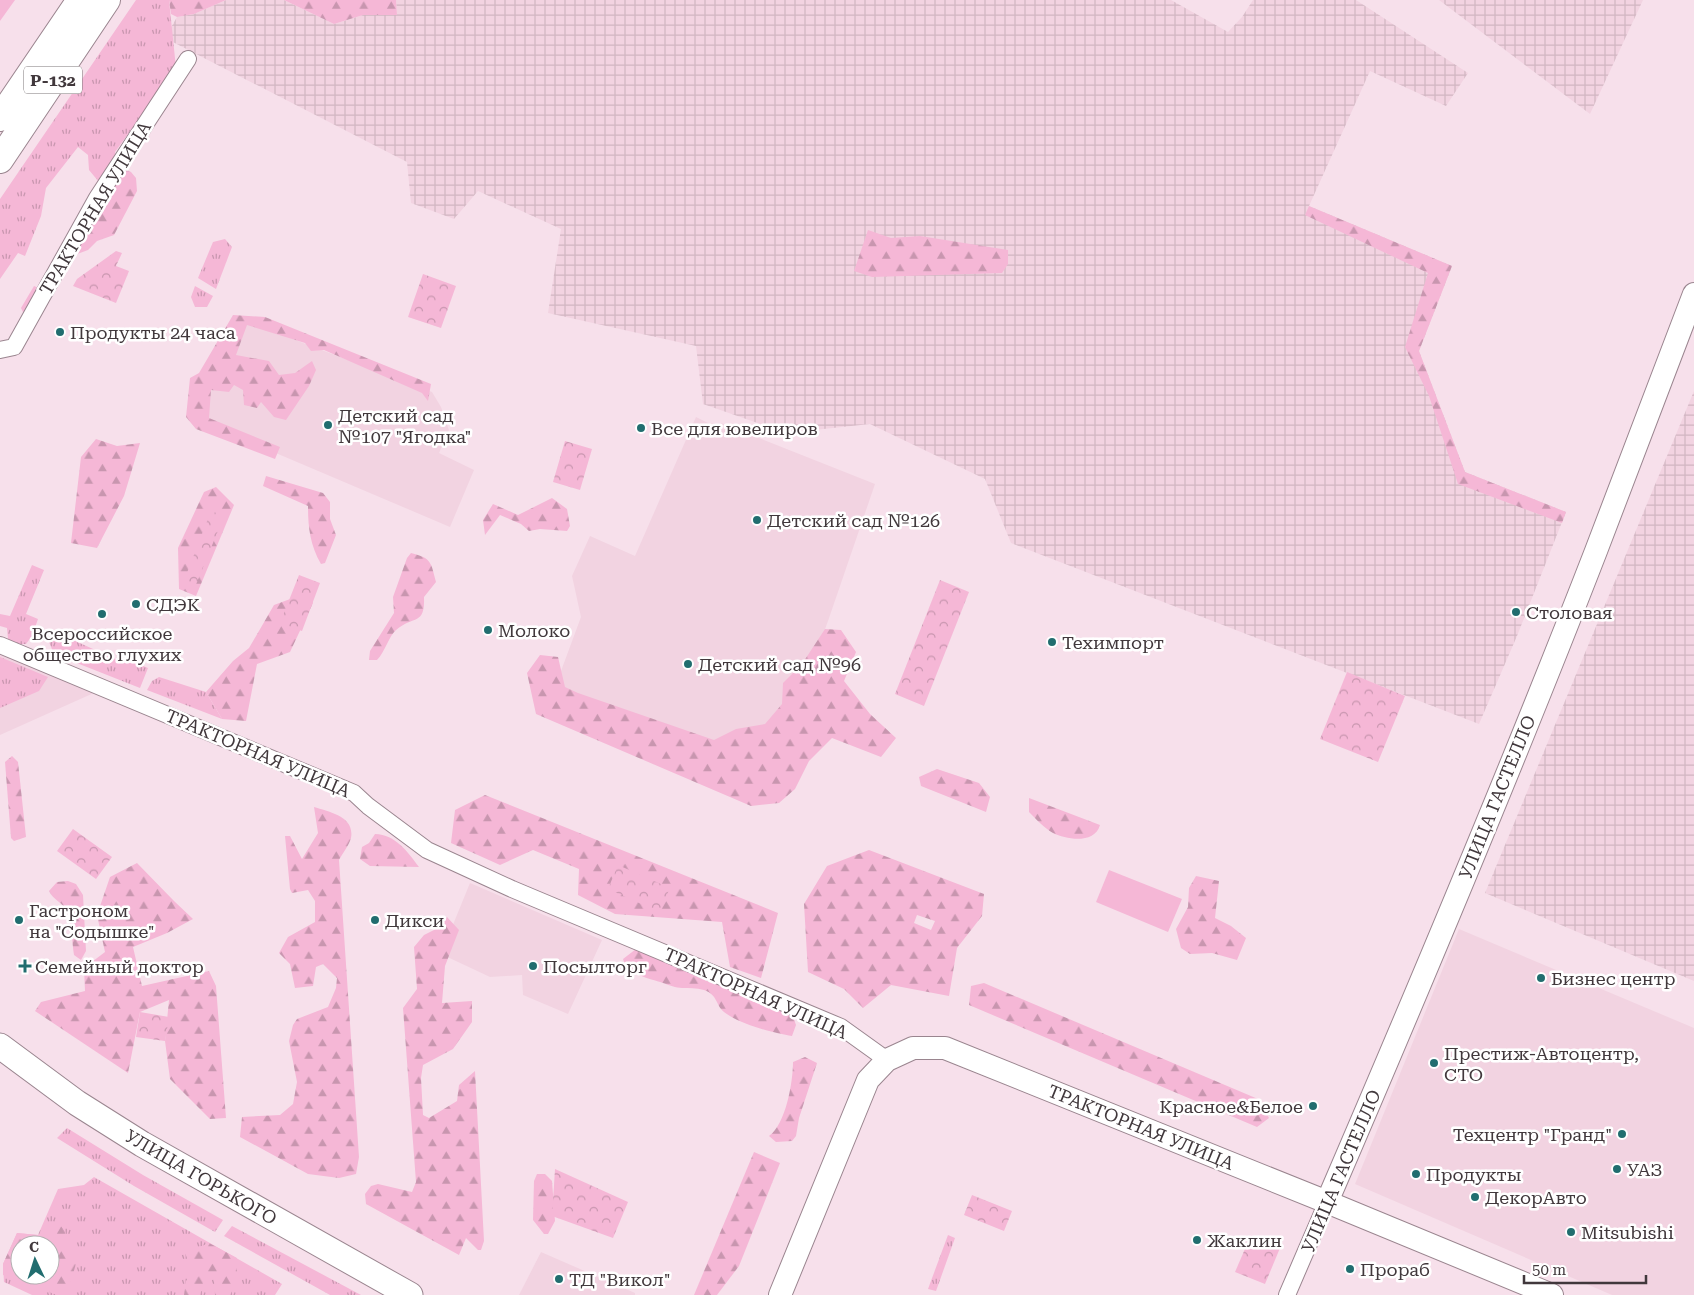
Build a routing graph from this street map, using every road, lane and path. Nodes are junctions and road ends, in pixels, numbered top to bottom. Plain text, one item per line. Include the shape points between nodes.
1 (80, 0) edge
2 (107, 0) edge
3 (188, 59) dead end
4 (0, 118) edge
5 (0, 160) edge
6 (1694, 294) edge
7 (0, 350) edge
8 (0, 645) edge
9 (0, 1046) edge
10 (887, 1060) junction
11 (1327, 1202) junction
12 (410, 1295) edge
13 (780, 1295) edge
14 (1287, 1295) edge
15 (1552, 1295) edge

1 - 4 highway, Р-132
2 - 5 highway, Р-132
3 - 7 street, ТРАКТОРНАЯ УЛИЦА via 97,198 14,347
6 - 11 main road, УЛИЦА ГАСТЕЛЛО via 1516,751 1431,961
8 - 10 street, ТРАКТОРНАЯ УЛИЦА via 354,793 427,850 841,1027
9 - 12 main road, УЛИЦА ГОРЬКОГО via 77,1103 142,1144
10 - 11 main road, ТРАКТОРНАЯ УЛИЦА via 913,1048 945,1048
10 - 13 main road via 868,1080
11 - 14 street, УЛИЦА ГАСТЕЛЛО
11 - 15 main road, ТРАКТОРНАЯ УЛИЦА

